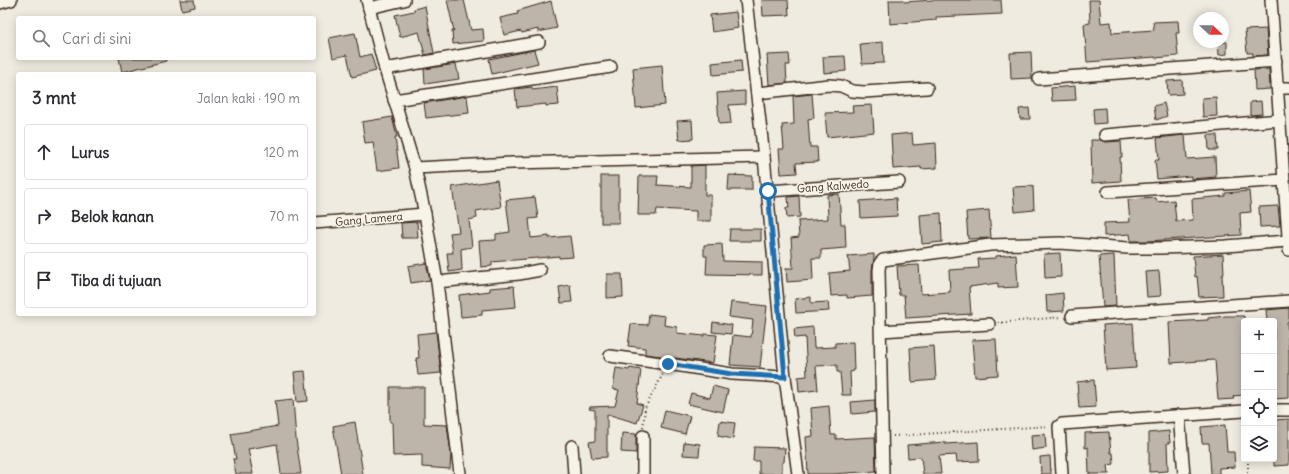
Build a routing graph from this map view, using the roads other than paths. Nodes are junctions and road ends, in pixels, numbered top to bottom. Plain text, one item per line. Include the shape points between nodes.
1 (11, 0) edge
2 (404, 0) edge
3 (746, 0) edge
4 (1271, 0) edge
5 (0, 3) edge
6 (368, 4) edge
7 (539, 42) dead end
8 (1276, 61) junction
9 (610, 67) dead end
10 (385, 69) junction
11 (1040, 79) dead end
12 (927, 88) dead end
13 (1284, 88) edge
14 (757, 93) junction
15 (394, 100) junction
16 (1280, 120) junction
17 (1105, 135) dead end
18 (764, 156) junction
19 (416, 168) junction
20 (1284, 180) junction
21 (899, 182) dead end
22 (768, 191) junction
23 (1108, 192) dead end
24 (425, 214) junction
25 (316, 223) edge
26 (1289, 245) edge
27 (540, 270) dead end
28 (437, 282) junction
29 (1289, 301) edge
30 (1072, 316) road end
31 (989, 324) road end
32 (881, 331) junction
33 (610, 356) dead end
34 (785, 377) junction
35 (1277, 410) edge
36 (1289, 410) edge
37 (1241, 411) edge
38 (1179, 415) junction
39 (643, 436) road end
40 (572, 446) dead end
41 (460, 474) edge
42 (574, 474) edge
43 (643, 474) edge
44 (798, 474) edge
45 (883, 474) edge
46 (1062, 474) edge
47 (1184, 474) edge

1 - 5 street
2 - 6 street
3 - 14 street
4 - 8 street
6 - 10 street
7 - 10 street
8 - 11 street
8 - 13 street
9 - 15 street
10 - 15 street
12 - 14 street via 864,92 829,85
13 - 16 street
14 - 18 street
15 - 19 street
16 - 17 street
16 - 20 street
18 - 19 street via 512,162
18 - 22 street
19 - 24 street
20 - 23 street
20 - 26 street
21 - 22 street, Gang Kalwedo
22 - 34 street
24 - 25 street, Gang Lamera
24 - 28 street
26 - 32 street via 1160,248 1060,243 990,245 890,258 883,260 879,270
27 - 28 street
28 - 41 street
29 - 30 street
31 - 32 street
32 - 45 street
33 - 34 street via 732,374
34 - 44 street
35 - 36 street
37 - 38 street
38 - 46 street via 1060,425
38 - 47 street
39 - 43 street
40 - 42 street

